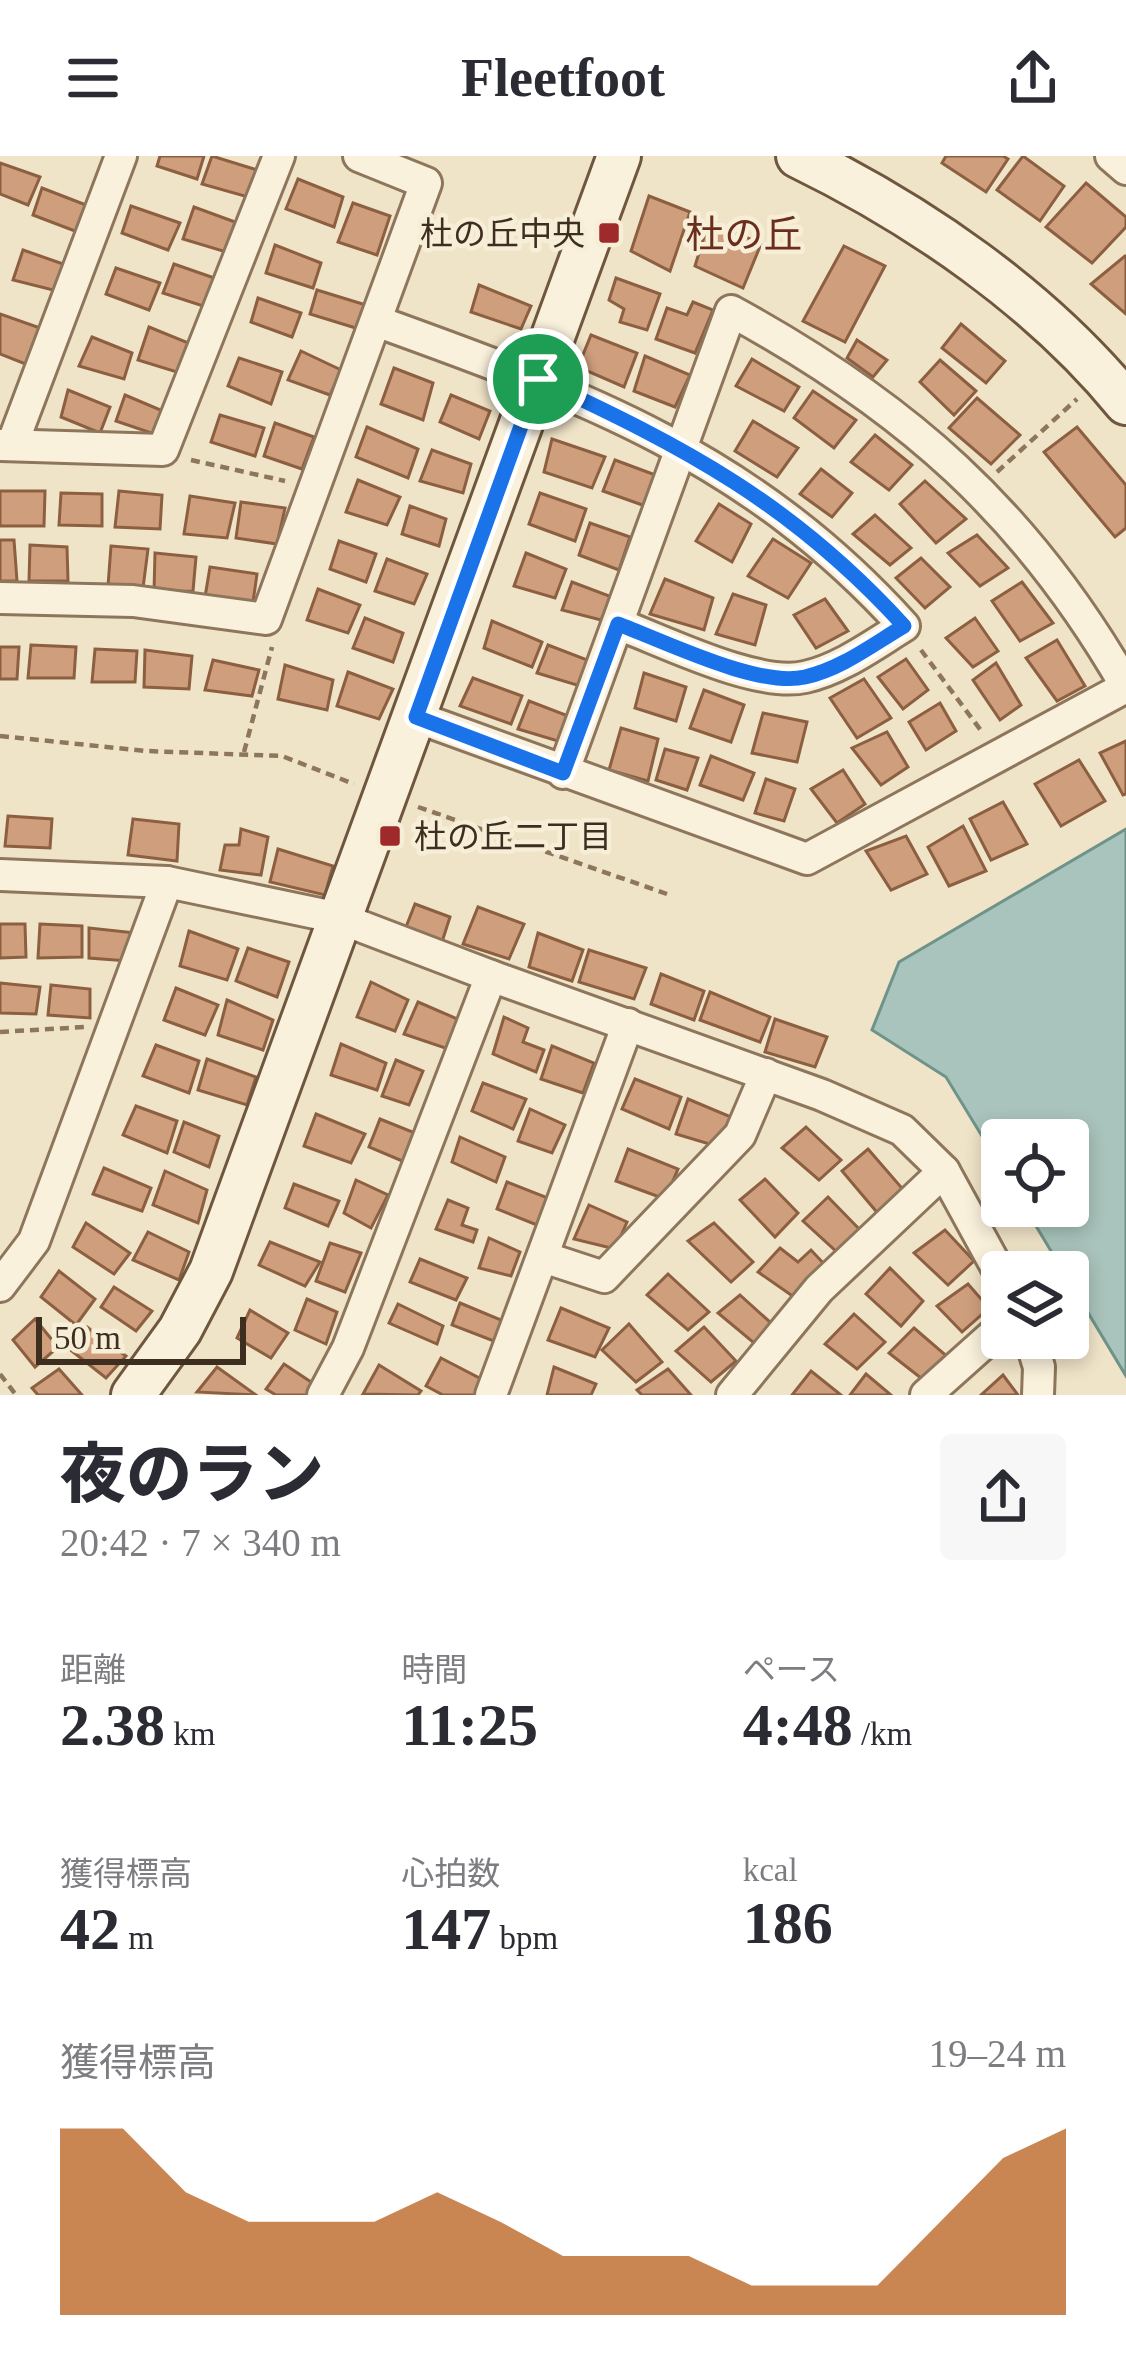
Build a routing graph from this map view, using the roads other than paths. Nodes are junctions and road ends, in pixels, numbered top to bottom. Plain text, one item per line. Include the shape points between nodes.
1 (121, 156) edge
2 (280, 156) edge
3 (358, 156) edge
4 (619, 156) edge
5 (798, 156) edge
6 (1111, 156) edge
7 (1126, 170) edge
8 (376, 320) junction
9 (538, 379) junction
10 (1126, 403) edge
11 (6, 445) edge
12 (682, 448) junction
13 (0, 598) edge
14 (618, 624) junction
15 (1126, 686) edge
16 (416, 717) junction
17 (563, 773) junction
18 (0, 875) edge
19 (167, 882) junction
20 (339, 918) junction
21 (491, 976) junction
22 (628, 1024) junction
23 (766, 1073) junction
24 (944, 1171) junction
25 (988, 1251) edge
26 (543, 1257) junction
27 (0, 1286) edge
28 (981, 1346) edge
29 (1037, 1359) edge
30 (134, 1395) edge
31 (323, 1395) edge
32 (491, 1395) edge
33 (731, 1395) edge
34 (926, 1395) edge
35 (1038, 1395) edge

1 - 11 street
2 - 11 street via 163,450
3 - 8 street via 427,183
4 - 9 street
5 - 10 street via 897,208 1000,283
6 - 7 street
8 - 9 street
8 - 13 street via 266,620 133,601
9 - 12 street
9 - 16 street
12 - 14 street
12 - 14 street via 844,560 904,626 801,679 712,659
12 - 15 street via 731,311 824,362 908,422 980,488 1089,621
14 - 17 street
15 - 17 street via 807,859
16 - 17 street
16 - 20 street
18 - 19 street
19 - 20 street
19 - 27 street via 34,1240
20 - 21 street
20 - 30 street via 211,1270
21 - 22 street
21 - 31 street
22 - 23 street
22 - 26 street
23 - 24 street via 902,1130
23 - 26 street via 740,1136 604,1277
24 - 25 street
24 - 33 street via 819,1289
26 - 32 street
28 - 34 street
29 - 35 street

